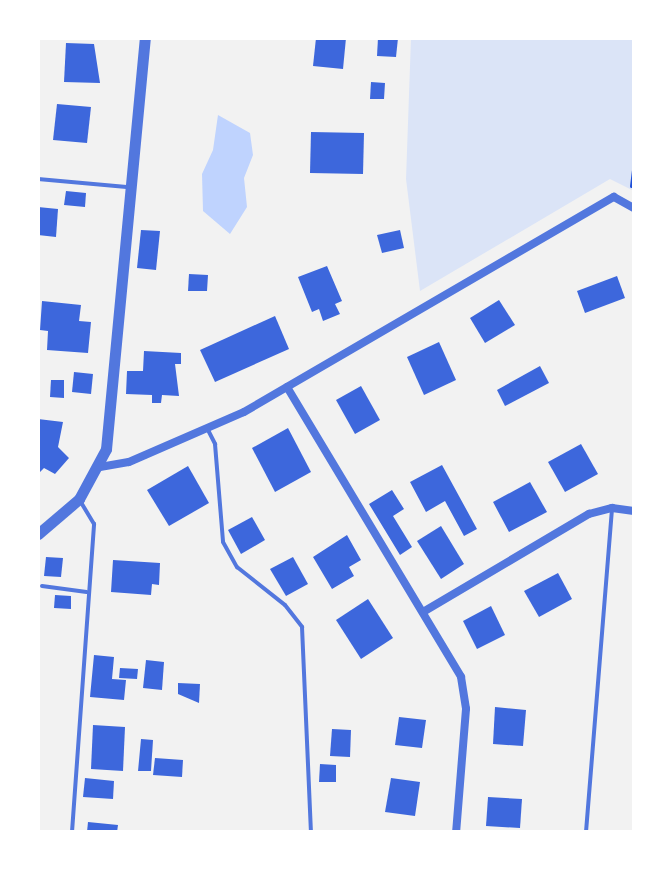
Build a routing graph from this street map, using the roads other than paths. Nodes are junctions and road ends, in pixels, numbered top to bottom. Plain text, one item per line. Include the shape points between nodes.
1 (145, 38) edge
2 (38, 179) edge
3 (131, 187) junction
4 (634, 208) edge
5 (287, 387) junction
6 (208, 428) junction
7 (100, 467) junction
8 (79, 499) junction
9 (612, 508) junction
10 (634, 511) edge
11 (38, 534) edge
12 (42, 586) dead end
13 (87, 592) junction
14 (423, 612) junction
15 (72, 832) edge
16 (311, 832) edge
17 (456, 832) edge
18 (586, 832) edge

1 - 3 street
2 - 3 lane
3 - 7 street via 110,424
4 - 5 street via 614,197
5 - 6 street
5 - 14 street
6 - 7 street via 129,462
6 - 16 lane via 215,444 223,542 237,567 285,605 302,627
7 - 8 street
8 - 11 street
8 - 13 lane via 94,524
9 - 10 street
9 - 14 street via 574,522
9 - 18 lane
12 - 13 lane
13 - 15 lane
14 - 17 street via 465,690

